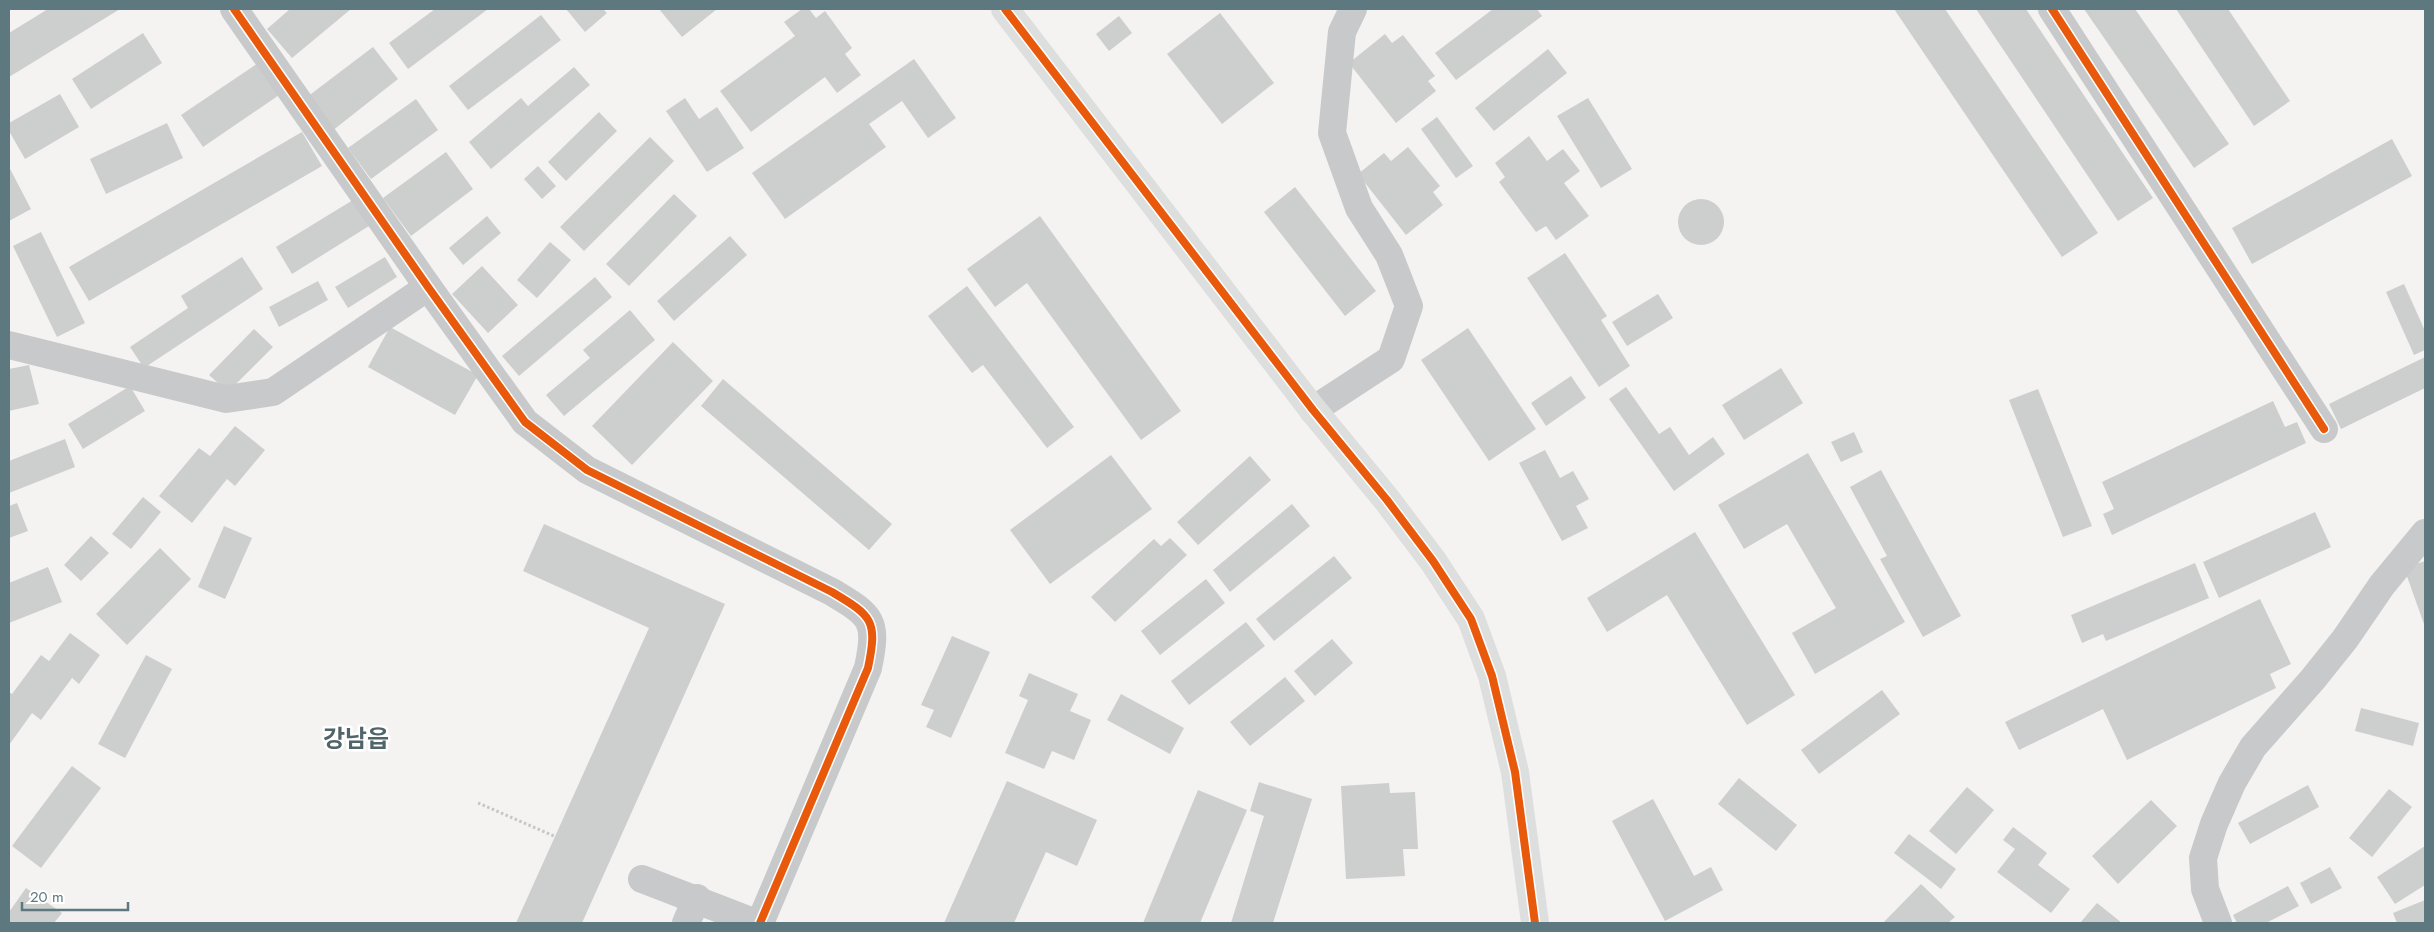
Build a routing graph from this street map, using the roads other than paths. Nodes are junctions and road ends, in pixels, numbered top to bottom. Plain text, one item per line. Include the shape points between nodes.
1 (234, 9) edge
2 (1005, 9) edge
3 (1353, 9) edge
4 (2052, 9) edge
5 (428, 287) junction
6 (9, 345) edge
7 (1313, 410) junction
8 (2324, 429) dead end
9 (2425, 533) edge
10 (642, 878) dead end
11 (697, 898) junction
12 (686, 923) edge
13 (756, 923) edge
14 (760, 923) edge
15 (1536, 923) edge
16 (2218, 923) edge

1 - 5 street
2 - 7 street
3 - 7 street via 1342,32 1332,133 1359,208 1388,255 1409,306 1391,359
4 - 8 street
5 - 6 street via 273,392 226,399
5 - 14 street via 526,422 587,470 832,592 860,609 871,622 874,641 868,668
7 - 15 street via 1422,545 1471,619 1492,676 1515,772
9 - 16 street via 2313,679 2253,747 2232,783 2203,858 2205,889
10 - 11 street
11 - 12 street
11 - 13 street

